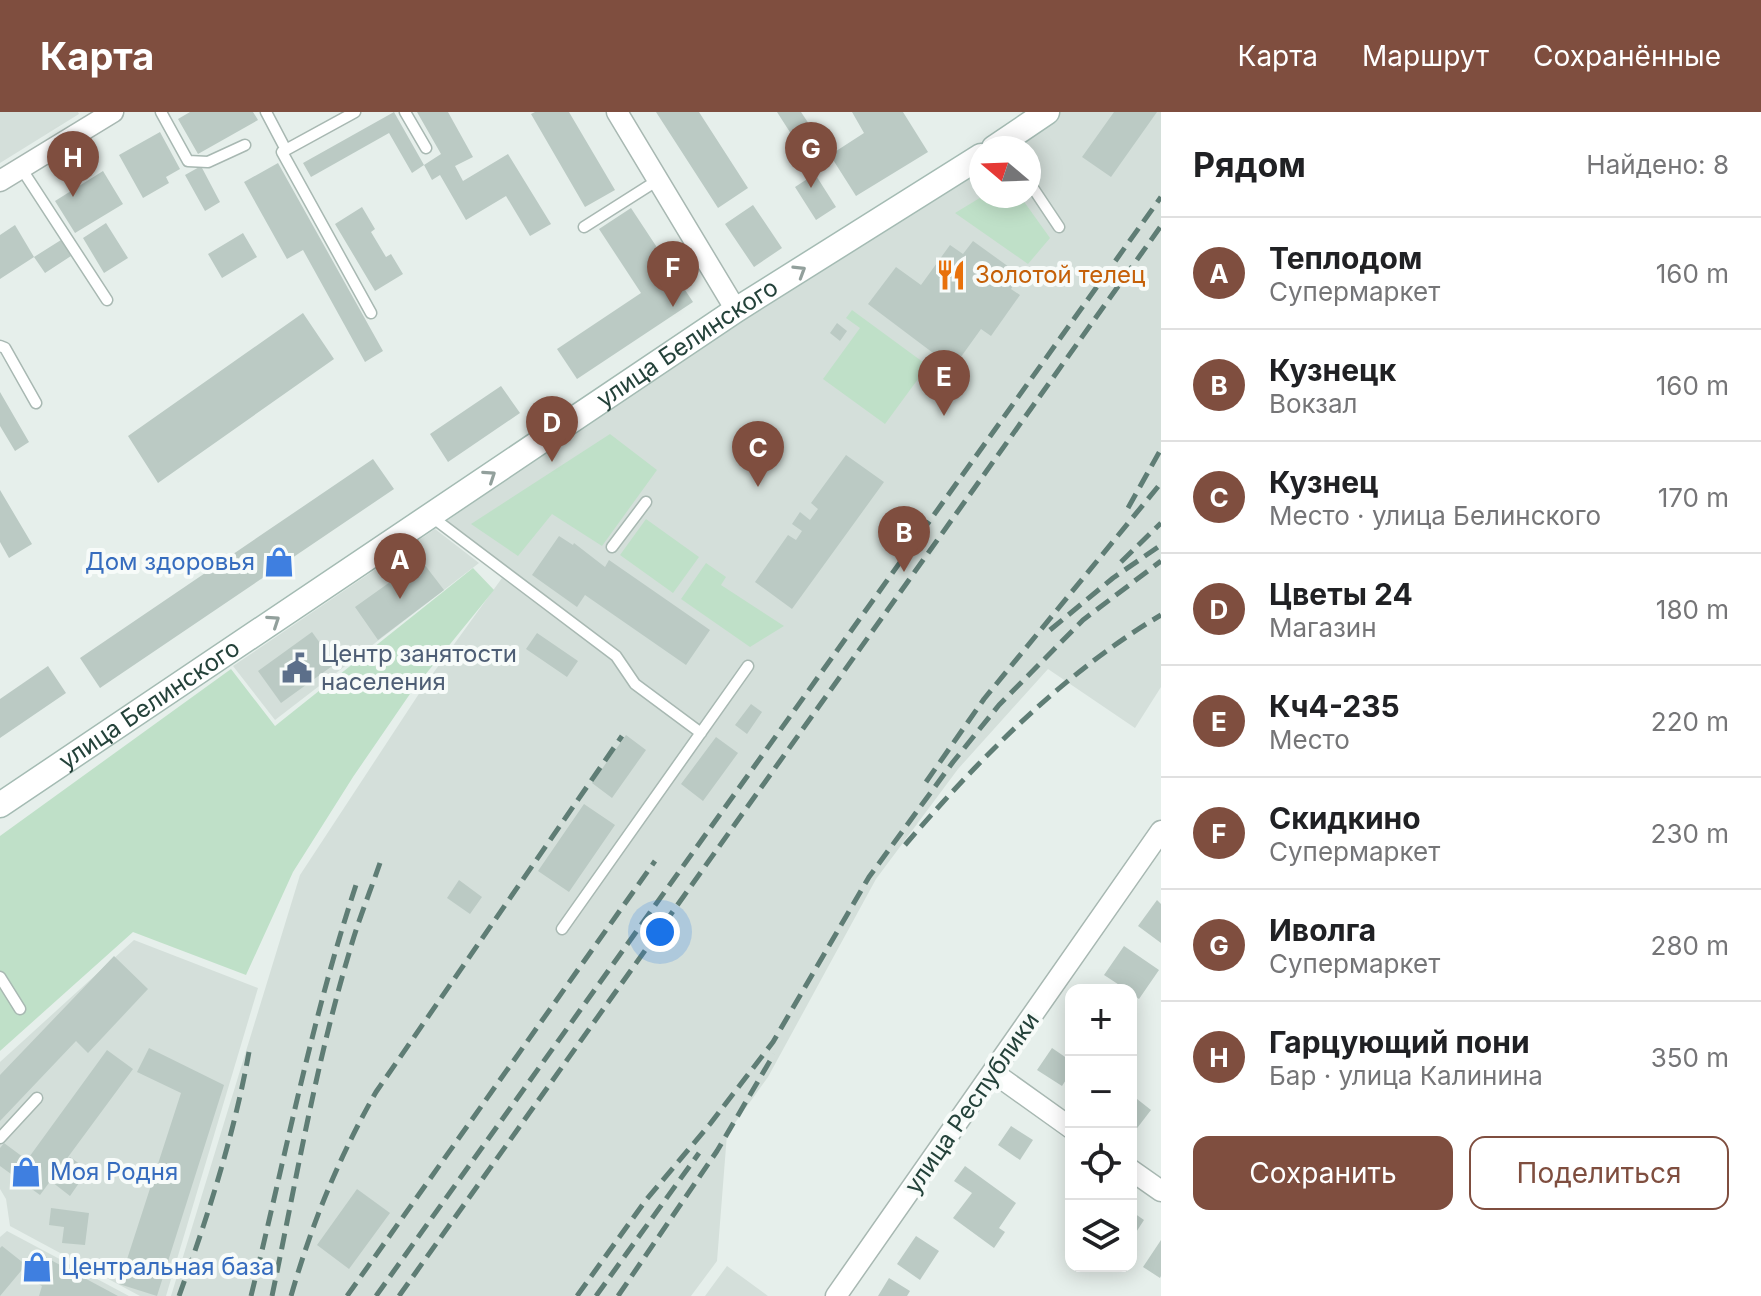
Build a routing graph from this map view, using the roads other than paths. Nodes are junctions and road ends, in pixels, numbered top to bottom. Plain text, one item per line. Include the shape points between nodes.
1 (113, 112) edge
2 (161, 112) edge
3 (266, 112) edge
4 (355, 112) edge
5 (405, 112) edge
6 (617, 112) edge
7 (1047, 112) edge
8 (1015, 136) edge
9 (245, 145) dead end
10 (426, 148) dead end
11 (286, 150) junction
12 (969, 164) edge
13 (21, 168) junction
14 (658, 180) junction
15 (0, 181) edge
16 (1041, 200) edge
17 (584, 227) dead end
18 (1059, 227) dead end
19 (107, 300) dead end
20 (736, 310) junction
21 (371, 313) dead end
22 (0, 346) edge
23 (36, 403) dead end
24 (646, 502) dead end
25 (431, 516) junction
26 (612, 547) dead end
27 (748, 666) dead end
28 (701, 733) junction
29 (0, 805) edge
30 (1161, 831) edge
31 (562, 929) dead end
32 (0, 977) edge
33 (20, 1009) dead end
34 (994, 1073) junction
35 (37, 1098) dead end
36 (1065, 1124) edge
37 (0, 1138) edge
38 (1137, 1174) edge
39 (1161, 1191) edge
40 (836, 1296) edge

1 - 13 street
2 - 9 lane via 188,161 208,162
3 - 11 lane
4 - 11 lane
5 - 10 lane
6 - 14 street
7 - 8 street
11 - 21 lane via 282,152
20 -> 12 street, улица Белинского
13 - 15 street
13 - 19 lane
14 - 17 lane
14 - 20 street
16 - 18 lane
25 -> 20 street, улица Белинского
22 - 23 lane
24 - 26 lane
25 - 28 lane via 616,656 635,684
29 -> 25 street, улица Белинского
27 - 28 lane
28 - 31 lane
30 - 34 street, улица Республики
32 - 33 lane
34 - 36 street
34 - 40 street, улица Республики
35 - 37 lane
38 - 39 street

